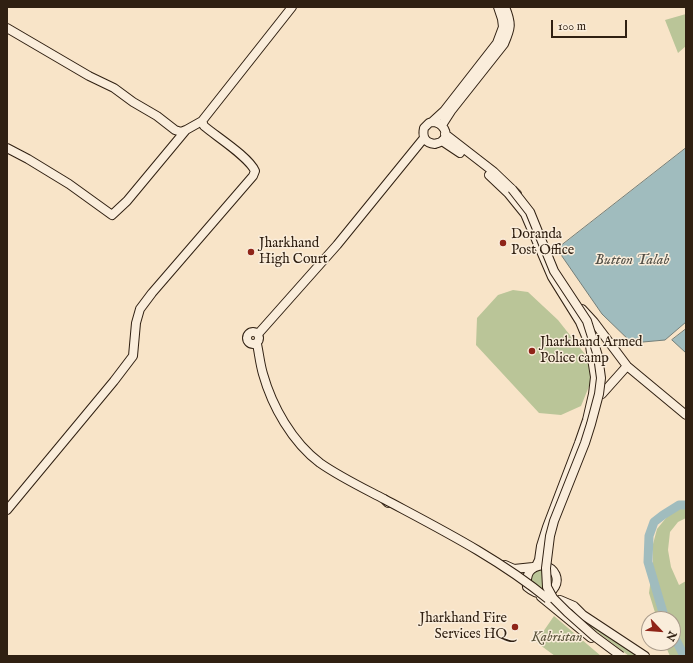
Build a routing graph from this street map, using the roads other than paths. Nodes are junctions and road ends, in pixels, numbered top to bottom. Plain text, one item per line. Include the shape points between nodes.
1 (292, 7) edge
2 (498, 7) edge
3 (504, 7) edge
4 (7, 28) edge
5 (202, 121) junction
6 (432, 122) junction
7 (442, 125) junction
8 (186, 130) junction
9 (443, 137) junction
10 (424, 138) junction
11 (7, 148) edge
12 (510, 191) junction
13 (577, 304) junction
14 (627, 366) junction
15 (602, 394) junction
16 (686, 415) edge
17 (384, 499) junction
18 (7, 510) edge
19 (535, 566) junction
20 (549, 566) junction
21 (527, 587) junction
22 (552, 590) junction
23 (548, 599) junction
24 (560, 600) junction
25 (616, 656) edge
26 (622, 656) edge
27 (645, 656) edge

1 - 5 main road
2 - 6 main road via 503,27 497,43 444,111
3 - 7 main road via 510,23 504,44
4 - 8 main road via 114,88 175,130
5 - 8 main road
5 - 18 main road via 204,126 252,166 255,171 253,176 140,309 133,356
6 - 7 main road
6 - 10 main road via 424,128
7 - 9 main road
8 - 11 main road via 127,201 112,215 68,184
9 - 10 main road via 435,144
9 - 12 main road via 494,172
10 - 17 main road via 337,245 258,334 257,344 263,374 277,410 294,436 319,462
12 - 13 main road via 532,210 540,225 554,267
12 - 19 main road via 525,214 552,277 580,322 590,346 595,377 581,437 540,546 539,560
12 - 23 main road, bridge via 530,219 552,274 583,322 592,345 597,377 596,394 587,429 548,531 542,574 543,590
12 - 26 main road, bridge via 530,212 554,270 587,321 598,356 599,394 589,430 554,521 546,568 547,587 555,600 594,636
13 - 14 main road
13 - 15 main road via 589,320 601,356 604,375
14 - 15 main road
14 - 16 main road
15 - 20 main road via 585,450 559,512 550,546
17 - 19 main road via 396,501 509,568
17 - 21 main road via 393,507 484,557
17 - 23 main road, bridge via 497,562 524,579
19 - 20 main road
19 - 21 main road via 528,573
20 - 22 main road via 557,578
21 - 22 main road via 540,595
21 - 25 main road
22 - 24 main road
23 - 25 main road, bridge
24 - 26 main road via 569,611
24 - 27 main road via 574,606 583,615

